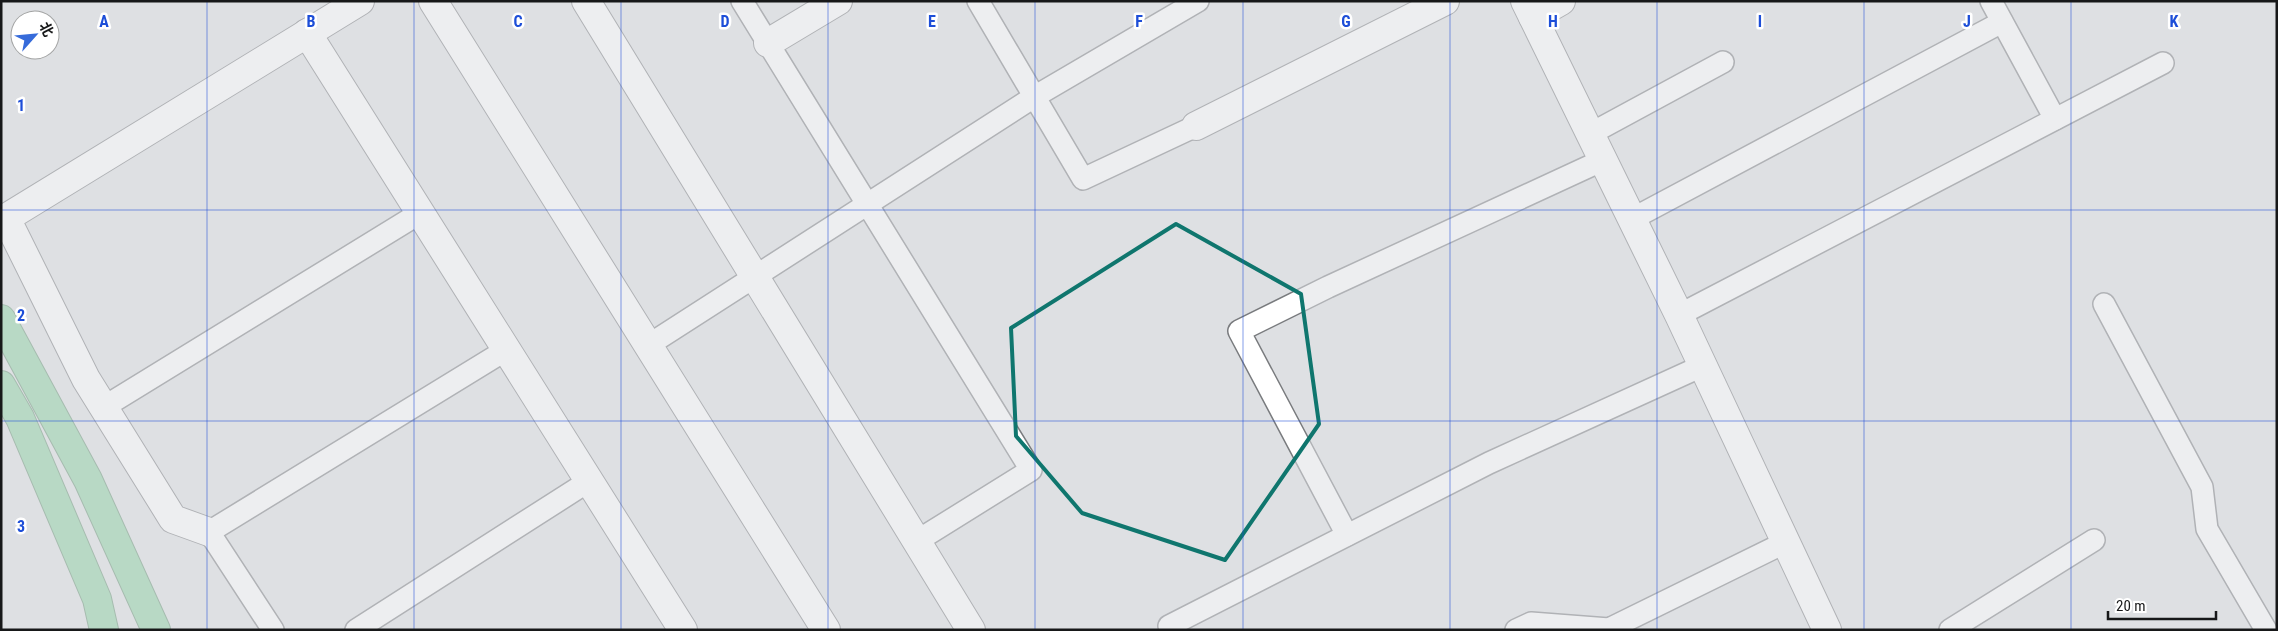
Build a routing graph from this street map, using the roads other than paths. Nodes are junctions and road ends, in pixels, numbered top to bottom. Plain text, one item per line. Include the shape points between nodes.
1 (360, 1) edge
2 (433, 1) edge
3 (586, 1) edge
4 (742, 1) edge
5 (838, 1) edge
6 (978, 1) edge
7 (1198, 1) edge
8 (1445, 1) edge
9 (1562, 1) edge
10 (1991, 1) edge
11 (1529, 9) edge
12 (2002, 22) junction
13 (307, 33) junction
14 (768, 43) junction
15 (1723, 62) dead end
16 (2163, 63) dead end
17 (1034, 97) junction
18 (2055, 119) junction
19 (1196, 126) joint
20 (1590, 134) junction
21 (1603, 160) junction
22 (868, 204) junction
23 (420, 212) junction
24 (1632, 218) junction
25 (756, 276) junction
26 (2104, 304) dead end
27 (1679, 315) junction
28 (1, 319) edge
29 (647, 346) junction
30 (506, 350) junction
31 (1702, 366) junction
32 (1, 386) edge
33 (104, 408) junction
34 (589, 481) junction
35 (209, 532) junction
36 (1347, 536) junction
37 (2094, 540) dead end
38 (917, 541) junction
39 (1786, 542) junction
40 (104, 630) edge
41 (156, 630) edge
42 (273, 630) edge
43 (356, 630) edge
44 (683, 630) edge
45 (826, 630) edge
46 (971, 630) edge
47 (1171, 630) edge
48 (1516, 630) edge
49 (1827, 630) edge
50 (1950, 630) edge
51 (2266, 630) edge

1 - 13 street
2 - 29 street
3 - 25 street
4 - 14 lane
5 - 14 street
6 - 17 lane
7 - 17 lane
8 - 19 street
9 - 11 street
10 - 12 lane
11 - 20 street
12 - 18 lane
12 - 24 lane
13 - 23 street
13 - 33 street via 6,218 86,379
14 - 22 lane
15 - 20 lane
16 - 18 lane
17 - 19 lane via 1082,179
17 - 22 lane
18 - 27 lane
20 - 21 street
21 - 24 street
21 - 36 lane via 1328,287 1239,332
22 - 25 lane
22 - 38 lane via 1031,470
23 - 30 street
23 - 33 lane
24 - 27 street
25 - 29 lane
25 - 38 street
26 - 51 lane via 2202,488 2207,529
27 - 31 street
28 - 41 highway via 88,480
29 - 45 street
30 - 34 street
30 - 35 lane
31 - 36 lane via 1489,463
31 - 39 street
32 - 40 highway via 20,418 97,598
33 - 35 street via 173,520
34 - 43 lane
34 - 44 street
35 - 42 lane
36 - 47 lane via 1169,626
37 - 50 lane
38 - 46 street
39 - 48 lane via 1609,628 1531,623
39 - 49 street

